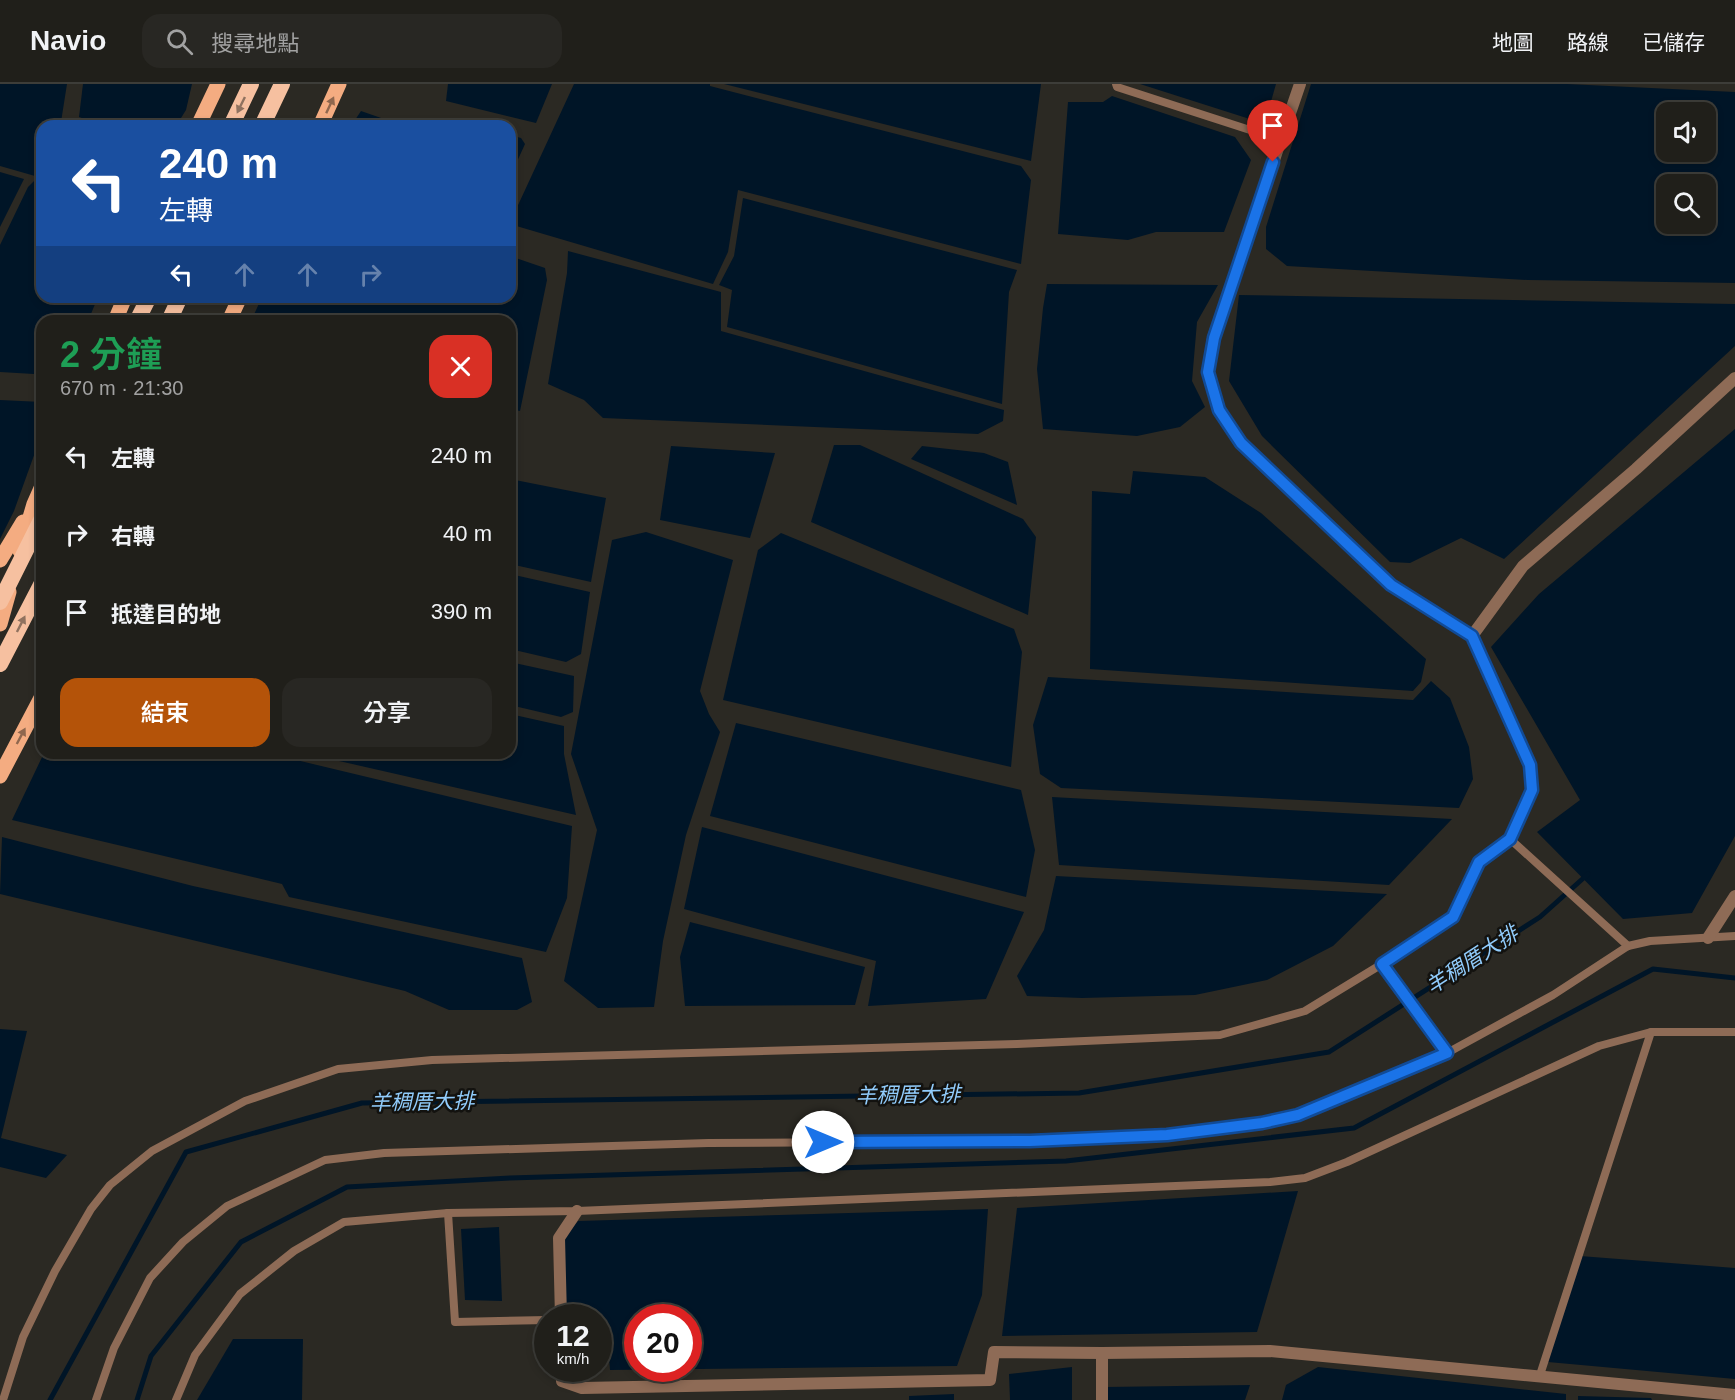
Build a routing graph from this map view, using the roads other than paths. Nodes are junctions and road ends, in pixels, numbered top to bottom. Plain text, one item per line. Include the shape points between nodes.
1 (218, 84) edge
2 (251, 84) edge
3 (282, 84) edge
4 (339, 84) edge
5 (1116, 84) edge
6 (1300, 84) edge
7 (201, 120) edge
8 (234, 120) edge
9 (265, 120) edge
10 (323, 120) edge
11 (1281, 140) junction
12 (1735, 378) edge
13 (36, 514) edge
14 (36, 516) edge
15 (36, 517) edge
16 (0, 560) edge
17 (36, 595) edge
18 (0, 602) edge
19 (0, 624) edge
20 (1472, 636) junction
21 (0, 664) edge
22 (36, 707) edge
23 (0, 776) edge
24 (1510, 839) junction
25 (1735, 896) edge
26 (1735, 936) edge
27 (1708, 938) junction
28 (1628, 946) junction
29 (1382, 964) junction
30 (1651, 1032) junction
31 (1735, 1032) edge
32 (1447, 1053) junction
33 (577, 1211) junction
34 (448, 1213) junction
35 (561, 1304) edge
36 (534, 1320) edge
37 (1102, 1353) junction
38 (1539, 1378) junction
39 (567, 1382) edge
40 (1735, 1395) edge
41 (3, 1400) edge
42 (96, 1400) edge
43 (176, 1400) edge
44 (1102, 1400) edge

1 - 7 main road
2 -> 8 highway
3 - 9 highway
10 -> 4 main road
5 - 11 lane
6 - 11 street
11 - 20 street via 1214,338 1208,372 1219,410 1241,443 1391,585
12 - 20 street via 1523,566
13 - 16 main road
14 - 18 highway, bridge
15 - 19 main road
21 -> 17 highway
20 - 24 street via 1530,765 1532,790
23 -> 22 main road
24 - 28 lane
24 - 29 lane via 1479,862 1453,917
25 - 27 street
26 - 27 lane
27 - 28 lane
28 - 32 lane via 1553,995
29 - 32 lane
29 - 41 lane via 1305,1011 1220,1035 432,1060 338,1069 245,1101 152,1151 110,1185 91,1209 46,1290 23,1337
30 - 31 lane
30 - 33 lane via 1599,1046 1305,1178
30 - 38 lane
32 - 42 lane via 1298,1115 1167,1135 1030,1141 708,1143 384,1153 325,1160 226,1206 183,1242 150,1278 114,1348
33 - 34 lane
33 - 35 street via 559,1238
34 - 36 lane via 455,1322
34 - 43 lane via 344,1222 294,1251 240,1294 195,1355
37 - 38 street via 1270,1351
37 - 39 street via 994,1352 990,1380 582,1388
37 - 44 street
38 - 40 street

